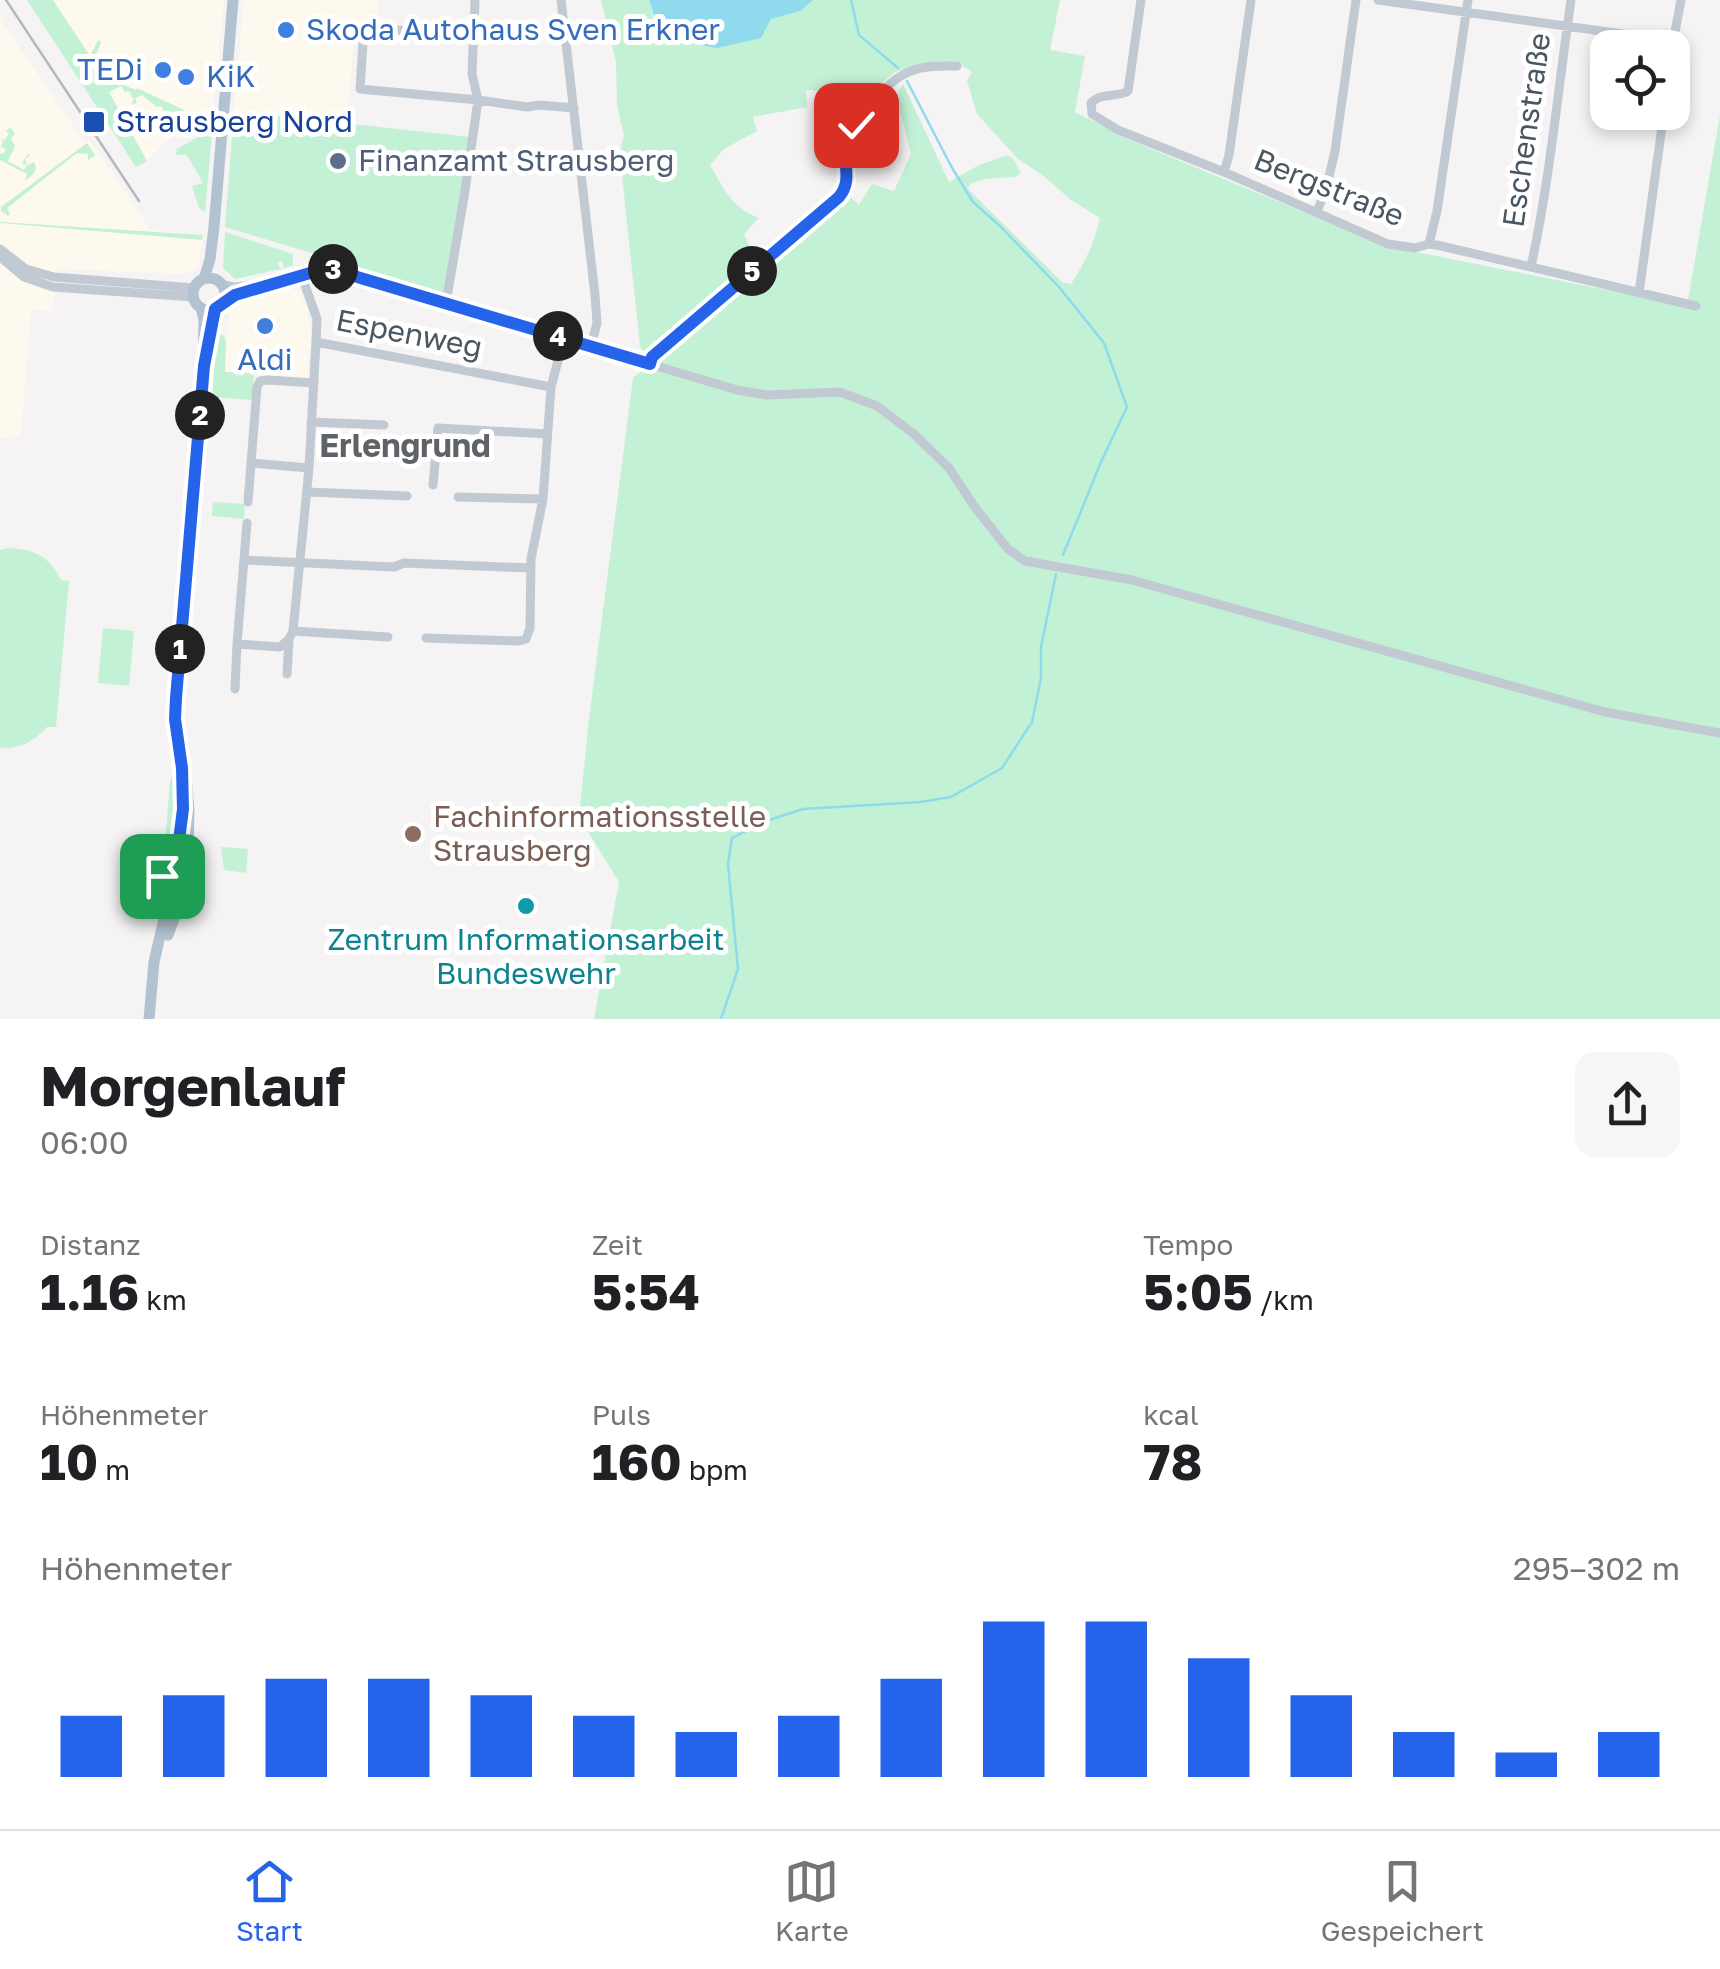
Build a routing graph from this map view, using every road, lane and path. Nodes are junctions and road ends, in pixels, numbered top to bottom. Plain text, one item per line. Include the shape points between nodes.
1 (233, 0) edge
2 (475, 0) edge
3 (561, 0) edge
4 (1141, 0) edge
5 (1251, 0) edge
6 (1356, 0) edge
7 (1378, 0) edge
8 (1468, 0) edge
9 (1571, 0) edge
10 (1681, 0) edge
11 (1467, 12) junction
12 (1568, 25) junction
13 (1596, 30) edge
14 (1676, 30) edge
15 (473, 37) junction
16 (957, 66) dead end
17 (478, 100) junction
18 (574, 108) junction
19 (1662, 130) edge
20 (1224, 172) junction
21 (1317, 212) junction
22 (214, 227) junction
23 (1429, 244) junction
24 (0, 249) edge
25 (0, 257) edge
26 (1530, 267) junction
27 (301, 274) junction
28 (282, 280) junction
29 (220, 282) junction
30 (1639, 293) junction
31 (205, 297) junction
32 (446, 303) junction
33 (1696, 306) dead end
34 (564, 338) junction
35 (316, 342) junction
36 (591, 346) junction
37 (650, 364) junction
38 (314, 383) junction
39 (551, 387) junction
40 (311, 422) junction
41 (384, 425) dead end
42 (547, 434) junction
43 (252, 463) junction
44 (308, 468) junction
45 (433, 484) dead end
46 (306, 492) junction
47 (408, 496) dead end
48 (458, 497) dead end
49 (543, 499) junction
50 (248, 502) dead end
51 (247, 523) dead end
52 (244, 560) junction
53 (301, 563) junction
54 (530, 568) junction
55 (291, 635) junction
56 (388, 637) dead end
57 (426, 638) dead end
58 (238, 644) junction
59 (286, 674) dead end
60 (234, 690) dead end
61 (1720, 732) edge
62 (182, 768) junction
63 (175, 856) junction
64 (190, 859) junction
65 (177, 890) junction
66 (149, 1019) edge

1 - 22 main road
2 - 15 street
3 - 18 street
4 - 20 street, Bergstraße via 1128,90 1094,99 1092,114
5 - 20 street
6 - 21 street via 1331,170
7 - 11 street
8 - 11 street
9 - 12 street, Eschenstraße
10 - 14 street
11 - 12 street
11 - 23 street
12 - 13 street
12 - 26 street, Eschenstraße
15 - 17 street
15 - 17 street via 386,28 372,33 363,44 360,89
16 - 37 street via 906,72 873,100 845,146 846,188
17 - 18 street
17 - 32 street
18 - 36 street via 595,295
19 - 30 street
20 - 21 street, Bergstraße
21 - 23 street, Bergstraße via 1388,244
22 - 29 main road
22 - 31 main road
23 - 26 street, Bergstraße
24 - 31 street via 23,268 54,277
25 - 31 street via 24,277 53,288
26 - 30 street, Bergstraße
27 - 28 street
27 - 32 street via 327,268
27 - 35 street via 317,319
28 - 29 street via 238,287
28 - 31 street
29 - 31 main road via 210,278
29 - 31 main road via 225,292
30 - 33 street, Bergstraße
31 - 62 main road via 175,708
32 - 34 street
34 - 36 street
34 - 39 street
35 - 38 street
35 - 39 street, Espenweg
36 - 37 street
37 - 61 street via 737,390 840,392 877,406 949,468 1008,550 1026,561 1132,580 1605,712
38 - 40 street
38 - 43 street via 260,381
39 - 42 street
40 - 41 street
40 - 44 street
42 - 45 street via 438,428
42 - 49 street
43 - 44 street
43 - 50 street
44 - 46 street
46 - 47 street
46 - 53 street
48 - 49 street
49 - 54 street
51 - 52 street
52 - 53 street
52 - 58 street
53 - 54 street
53 - 55 street
54 - 57 street via 526,639
55 - 56 street
55 - 58 street via 280,647
55 - 59 street
58 - 60 street
62 - 63 main road
62 - 64 main road
63 - 64 main road
63 - 65 main road via 162,871
64 - 65 main road via 198,878 191,888
65 - 66 main road via 154,962

